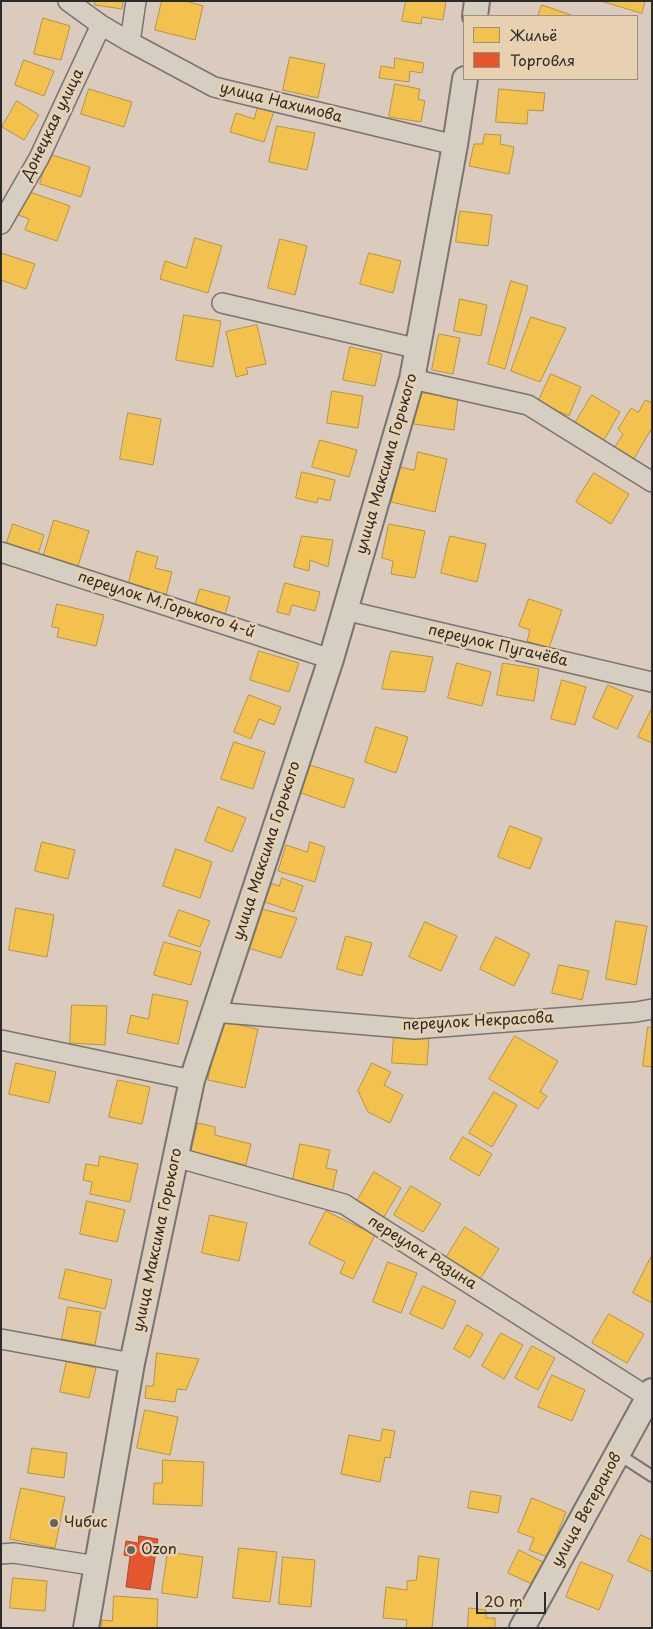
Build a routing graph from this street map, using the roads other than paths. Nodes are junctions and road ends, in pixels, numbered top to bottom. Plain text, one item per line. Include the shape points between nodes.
1 (68, 1) edge
2 (136, 1) edge
3 (477, 1) edge
4 (475, 15) edge
5 (101, 25) junction
6 (130, 42) junction
7 (465, 80) edge
8 (455, 145) junction
9 (1, 224) edge
10 (222, 303) dead end
11 (419, 348) junction
12 (412, 379) junction
13 (652, 482) edge
14 (1, 552) edge
15 (344, 610) junction
16 (331, 658) junction
17 (652, 682) edge
18 (652, 1009) edge
19 (214, 1012) junction
20 (1, 1040) edge
21 (192, 1080) junction
22 (176, 1157) junction
23 (1, 1339) edge
24 (132, 1363) junction
25 (650, 1394) edge
26 (618, 1454) junction
27 (652, 1476) edge
28 (1, 1554) edge
29 (98, 1566) junction
30 (86, 1628) edge
31 (522, 1628) edge

1 - 5 street, улица Нахимова
2 - 6 street
3 - 4 street
5 - 6 street, улица Нахимова
5 - 9 street, Донецкая улица via 39,158
6 - 8 street, улица Нахимова via 214,87
7 - 8 street, улица Максима Горького
8 - 11 street, улица Максима Горького
10 - 11 street
11 - 12 street, улица Максима Горького
12 - 13 street via 528,405
12 - 15 street, улица Максима Горького
14 - 16 street, переулок М.Горького 4-й
15 - 16 street, улица Максима Горького
15 - 17 street, переулок Пугачёва
16 - 19 street, улица Максима Горького
18 - 19 street, переулок Некрасова via 414,1028
19 - 21 street, улица Максима Горького
20 - 21 street
21 - 22 street, улица Максима Горького
22 - 24 street, улица Максима Горького
22 - 25 street, переулок Разина via 344,1204
23 - 24 street
24 - 29 street, улица Максима Горького
25 - 26 street, улица Ветеранов
26 - 27 lane
26 - 31 street, улица Ветеранов
28 - 29 street via 14,1553
29 - 30 street, улица Максима Горького

